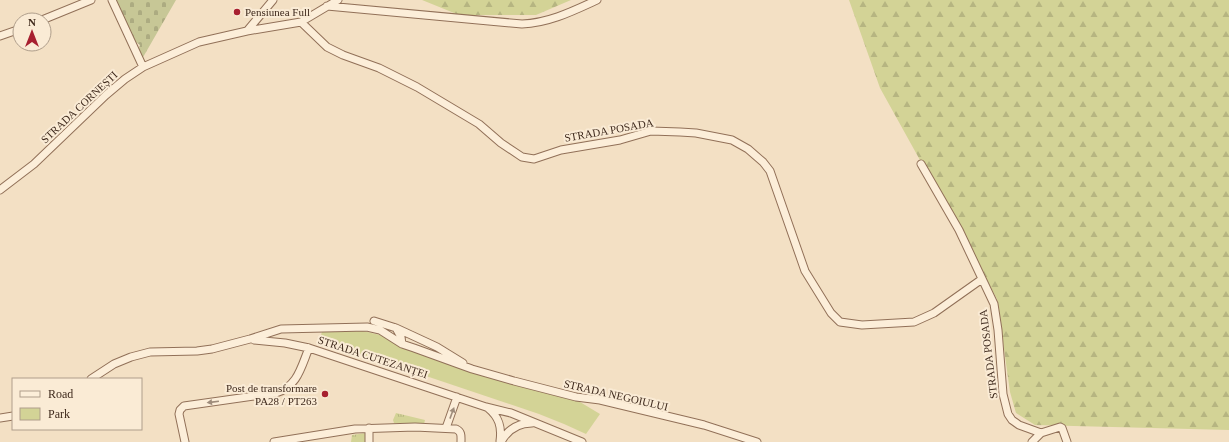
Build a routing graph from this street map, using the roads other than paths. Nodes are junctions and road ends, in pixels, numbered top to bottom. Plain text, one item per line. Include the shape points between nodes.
1 (91, 0) edge
2 (112, 0) edge
3 (273, 0) edge
4 (338, 0) edge
5 (597, 0) edge
6 (327, 6) junction
7 (52, 16) edge
8 (301, 22) junction
9 (247, 31) junction
10 (12, 32) edge
11 (0, 36) edge
12 (143, 67) junction
13 (921, 164) dead end
14 (0, 190) edge
15 (982, 279) junction
16 (374, 321) dead end
17 (396, 328) junction
18 (250, 339) junction
19 (402, 344) junction
20 (309, 348) junction
21 (471, 369) junction
22 (93, 378) edge
23 (457, 397) junction
24 (486, 407) junction
25 (510, 414) junction
26 (12, 416) edge
27 (0, 418) edge
28 (500, 424) junction
29 (536, 424) junction
30 (369, 428) junction
31 (446, 428) junction
32 (512, 428) junction
33 (1041, 433) junction
34 (185, 442) edge
35 (274, 442) edge
36 (369, 442) edge
37 (460, 442) edge
38 (501, 442) edge
39 (582, 442) edge
40 (757, 442) edge
41 (1032, 442) edge
42 (1067, 442) edge

1 - 7 street
2 - 12 street
3 - 9 street
4 - 6 street, STRADA CORNEȘTI
5 - 6 street via 549,20 522,24
6 - 8 street, STRADA CORNEȘTI
8 - 9 street, STRADA CORNEȘTI
8 - 15 street, STRADA POSADA via 327,47 417,87 479,124 522,157 534,159 561,150 620,140 651,131 696,133 732,140 748,149 770,171 805,271 831,313 840,322 862,325 914,322 934,313
9 - 12 street, STRADA CORNEȘTI via 199,42
10 - 11 street
12 - 14 street, STRADA CORNEȘTI via 106,95 34,164
13 - 15 street, STRADA POSADA via 959,230
15 - 33 street, STRADA POSADA via 994,304 1003,394 1008,414 1019,425
16 - 17 street, STRADA NEGOIULUI
17 - 19 street
17 - 21 street, STRADA NEGOIULUI via 438,347
18 - 19 street, STRADA NEGOIULUI via 281,329 367,327 380,330
18 - 20 street, STRADA CUTEZANȚEI
18 - 22 street, STRADA NEGOIULUI via 197,351 150,352 114,364
19 - 21 street, STRADA NEGOIULUI
20 - 23 street, STRADA CUTEZANȚEI
20 -> 34 street via 296,378 283,391 184,406 179,414
21 - 40 street, STRADA NEGOIULUI via 514,382 704,425
23 - 24 street, STRADA CUTEZANȚEI
23 - 29 street via 511,411
31 -> 23 street
24 - 25 street, STRADA CUTEZANȚEI
24 - 28 street, STRADA CUTEZANȚEI via 495,414
25 - 28 street via 503,414
25 - 29 street, STRADA CUTEZANȚEI
25 - 32 street via 516,419
26 - 27 street
28 - 32 street via 505,430
28 - 38 street
29 - 32 street, STRADA CUTEZANȚEI via 523,423
29 - 39 street, STRADA CUTEZANȚEI
30 - 31 street
30 - 35 street
30 - 36 street
31 - 37 street via 460,430
32 - 38 street
33 - 41 street
33 - 42 street via 1060,427

